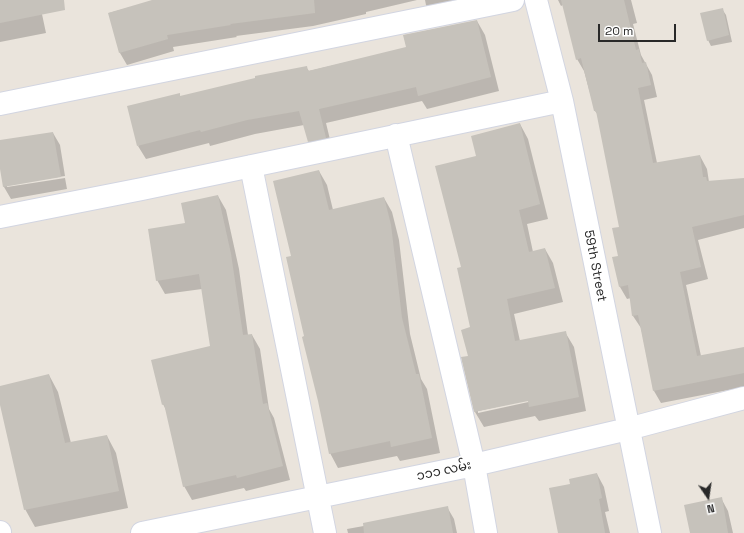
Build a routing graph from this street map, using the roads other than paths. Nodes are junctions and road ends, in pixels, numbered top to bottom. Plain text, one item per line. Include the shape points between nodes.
1 (513, 0) edge
2 (536, 0) edge
3 (562, 101) junction
4 (0, 104) edge
5 (396, 135) junction
6 (251, 166) junction
7 (0, 217) edge
8 (744, 398) edge
9 (628, 429) junction
10 (474, 465) junction
11 (318, 497) junction
12 (172, 530) edge
13 (142, 533) edge
14 (325, 533) edge
15 (486, 533) edge
16 (650, 533) edge

1 - 4 street
2 - 3 street, 59th Street
3 - 5 street
3 - 9 street, 59th Street
5 - 6 street
5 - 10 street
6 - 7 street
6 - 11 street
8 - 9 street, ၁၁၁ လမ်း
9 - 10 street, ၁၁၁ လမ်း
9 - 16 street, 59th Street
10 - 11 street, ၁၁၁ လမ်း
10 - 15 street
11 - 12 street, ၁၁၁ လမ်း
11 - 14 street
12 - 13 street, ၁၁၁ လမ်း

